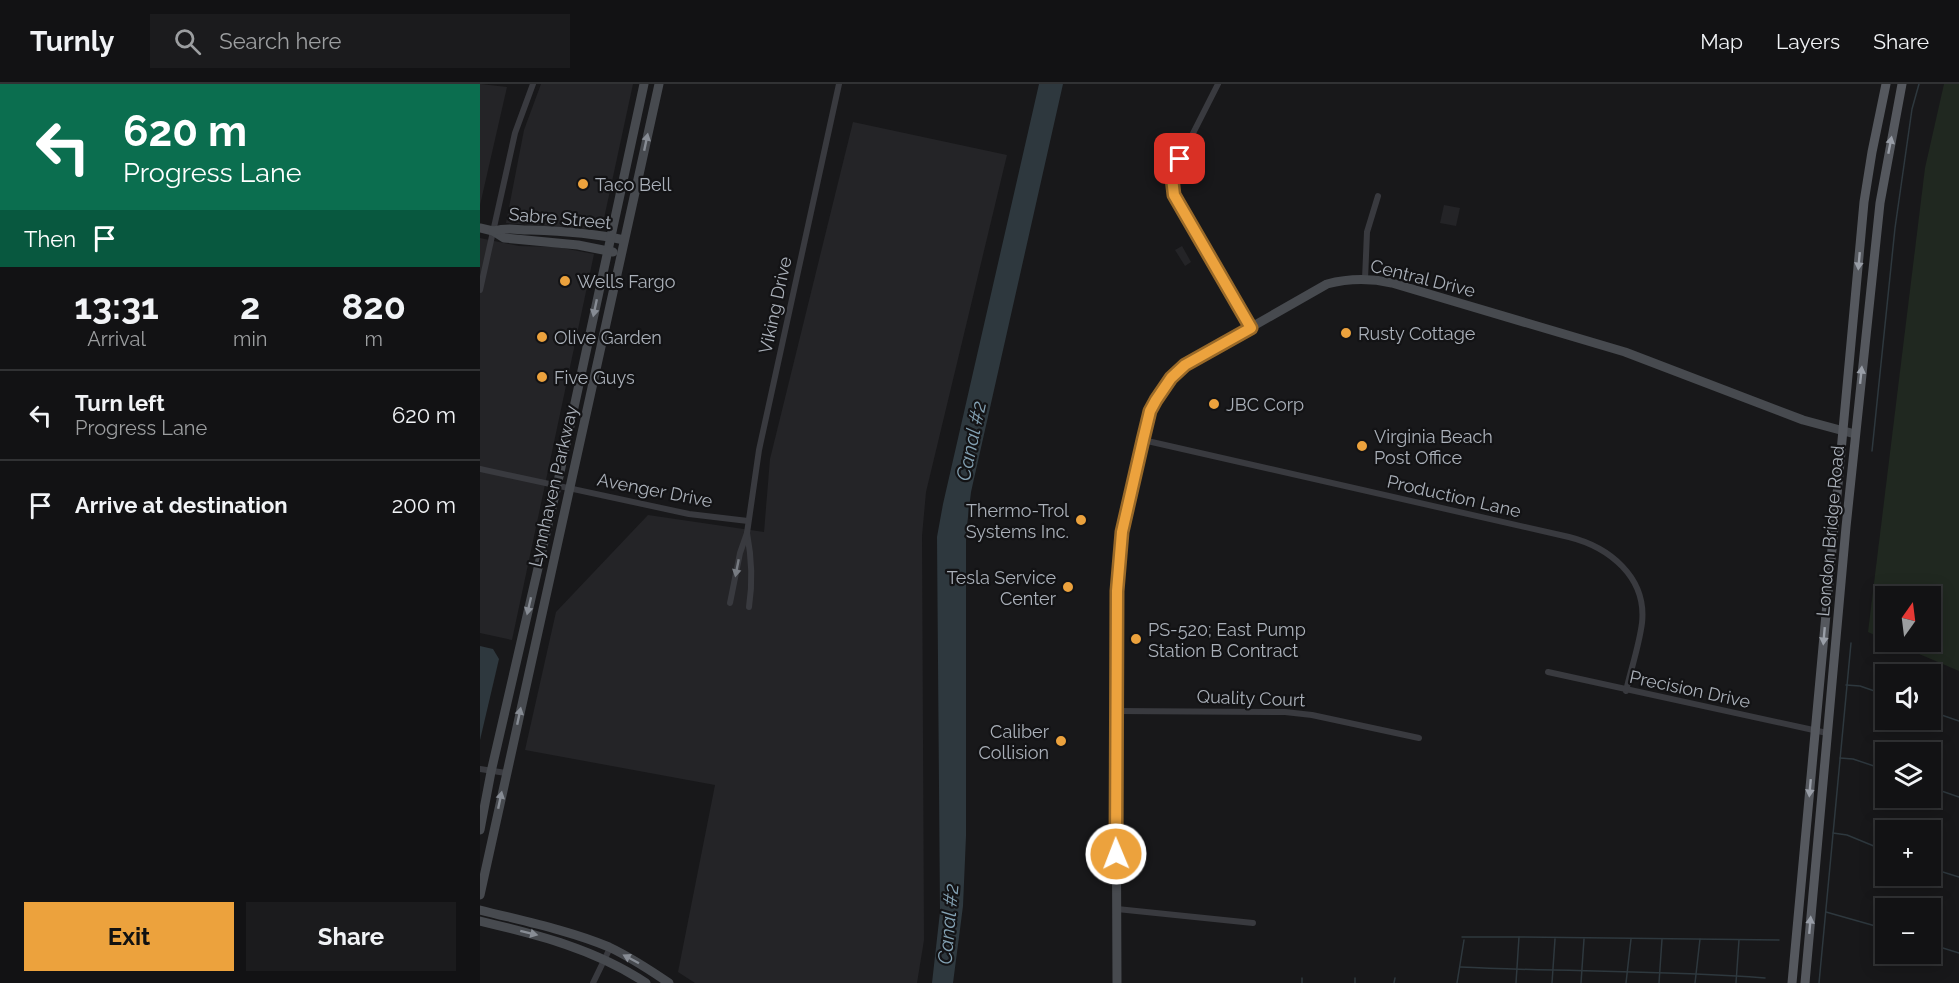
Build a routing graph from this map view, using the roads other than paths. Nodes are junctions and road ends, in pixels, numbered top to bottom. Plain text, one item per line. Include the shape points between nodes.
1 (532, 84) edge
2 (644, 84) edge
3 (658, 84) edge
4 (839, 84) edge
5 (1218, 84) edge
6 (1886, 84) edge
7 (1902, 84) edge
8 (1378, 196) dead end
9 (480, 228) edge
10 (493, 231) junction
11 (611, 237) junction
12 (624, 240) junction
13 (608, 251) junction
14 (621, 254) junction
15 (1365, 279) junction
16 (480, 290) edge
17 (1251, 328) junction
18 (1843, 432) junction
19 (1855, 434) junction
20 (1143, 440) junction
21 (480, 469) edge
22 (557, 486) junction
23 (568, 489) junction
24 (748, 521) junction
25 (747, 533) junction
26 (730, 603) dead end
27 (749, 607) dead end
28 (1548, 672) dead end
29 (1626, 691) junction
30 (1116, 711) junction
31 (1816, 730) junction
32 (1827, 733) junction
33 (1419, 738) dead end
34 (480, 769) edge
35 (491, 772) junction
36 (506, 773) junction
37 (480, 830) edge
38 (480, 895) edge
39 (1117, 909) junction
40 (480, 910) edge
41 (480, 921) edge
42 (1253, 923) dead end
43 (610, 948) junction
44 (604, 960) junction
45 (593, 983) edge
46 (646, 983) edge
47 (669, 983) edge
48 (1117, 983) edge
49 (1792, 983) edge
50 (1805, 983) edge

1 - 10 street via 516,127
2 - 11 main road, Lynnhaven Parkway
12 -> 3 main road, Lynnhaven Parkway
4 - 24 street, Viking Drive via 759,450
5 - 17 street via 1172,178 1173,191
6 -> 18 main road, London Bridge Road via 1864,202
19 -> 7 main road, London Bridge Road via 1880,203
8 - 15 street via 1367,232
9 - 10 main road, Sabre Street
10 - 11 main road, Sabre Street via 506,227
10 - 13 main road, Sabre Street via 504,237
10 - 16 street
11 - 12 main road, Sabre Street
11 - 13 main road, Lynnhaven Parkway
12 - 14 main road, Lynnhaven Parkway
13 - 14 main road, Sabre Street
13 -> 22 main road, Lynnhaven Parkway
14 - 23 main road, Lynnhaven Parkway
15 - 17 main road, Central Drive via 1327,284
15 - 18 main road, Central Drive via 1625,352
17 - 20 main road, Central Drive via 1192,361 1171,378 1150,411
18 - 19 main road, Central Drive
18 -> 31 main road, London Bridge Road
19 - 32 main road, London Bridge Road
20 - 29 street, Production Lane via 1569,537 1598,547 1630,574 1642,604 1642,624
20 - 30 main road, Central Drive via 1119,562
21 - 22 street, Avenger Drive
22 - 23 street, Avenger Drive
22 -> 35 main road, Lynnhaven Parkway
23 - 24 street, Avenger Drive via 689,514
36 -> 23 main road, Lynnhaven Parkway
24 - 25 street, Viking Drive
25 -> 26 street, Viking Drive
25 - 27 street, Viking Drive via 753,563
28 - 29 street, Precision Drive
29 - 31 street, Precision Drive
30 - 33 street, Quality Court via 1288,712
30 - 39 main road, Central Drive
31 - 32 street, Precision Drive
31 -> 49 main road, London Bridge Road
50 -> 32 main road, London Bridge Road
34 - 35 street
35 - 36 street
35 - 37 main road, Lynnhaven Parkway
38 -> 36 main road, Lynnhaven Parkway
39 - 42 street
39 - 48 main road, Central Drive
40 - 43 main road via 558,929
41 -> 44 main road via 551,939
43 - 44 street
47 -> 43 main road
44 - 45 street
44 - 46 main road

